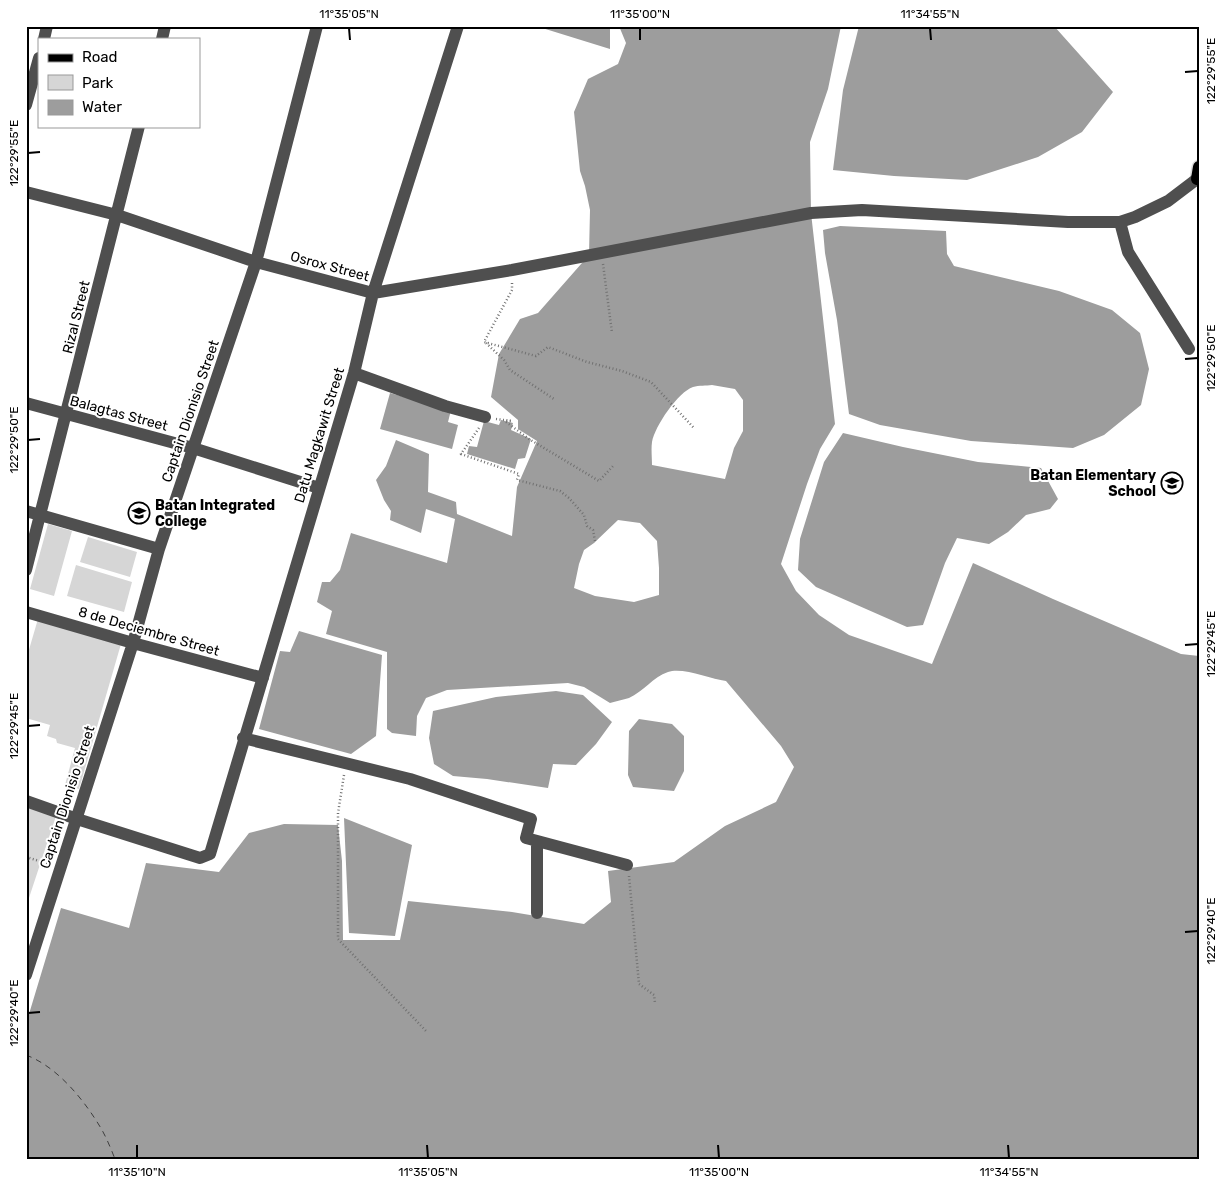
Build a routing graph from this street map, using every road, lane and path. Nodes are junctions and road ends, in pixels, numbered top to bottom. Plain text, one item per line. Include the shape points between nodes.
1 (317, 26) edge
2 (455, 27) edge
3 (38, 62) edge
4 (26, 105) edge
5 (139, 128) edge
6 (1198, 174) edge
7 (26, 192) edge
8 (117, 215) junction
9 (1120, 222) junction
10 (601, 253) junction
11 (256, 262) junction
12 (512, 270) junction
13 (373, 293) junction
14 (612, 333) dead end
15 (484, 342) junction
16 (1189, 348) dead end
17 (354, 373) junction
18 (554, 399) dead end
19 (26, 403) edge
20 (67, 414) junction
21 (485, 417) junction
22 (694, 428) dead end
23 (194, 448) junction
24 (614, 465) dead end
25 (319, 488) junction
26 (26, 511) edge
27 (40, 515) junction
28 (595, 541) dead end
29 (160, 549) junction
30 (26, 570) edge
31 (26, 612) edge
32 (133, 643) junction
33 (263, 678) junction
34 (243, 738) junction
35 (346, 764) junction
36 (26, 801) edge
37 (77, 819) junction
38 (537, 842) junction
39 (26, 857) edge
40 (628, 865) joint
41 (60, 868) junction
42 (537, 913) dead end
43 (26, 975) edge
44 (655, 1003) dead end
45 (426, 1032) dead end

1 - 11 street, Captain Dionisio Street
2 - 13 street, Datu Magkawit Street
3 - 4 street
5 - 8 street, Rizal Street
6 - 9 street via 1168,201
7 - 8 street, Osrox Street
8 - 11 street, Osrox Street
8 - 20 street, Rizal Street
9 - 10 street, Osrox Street via 862,210 778,218
9 - 16 street via 1128,252
10 - 12 street, Osrox Street
10 - 14 path
11 - 13 street, Osrox Street
11 - 23 street, Captain Dionisio Street
12 - 13 street, Osrox Street
12 - 15 path via 512,290
13 - 17 street, Datu Magkawit Street
15 - 18 path via 510,370
15 - 22 path via 536,356 548,347 651,382
17 - 21 street
17 - 25 street, Datu Magkawit Street
19 - 20 street, Balagtas Street
20 - 23 street, Balagtas Street
20 - 27 street, Rizal Street
21 - 24 path via 512,422 505,421 599,481
21 - 28 path via 461,454 518,474 517,480 560,491 584,515
23 - 25 street, Balagtas Street
23 - 29 street, Captain Dionisio Street
25 - 33 street, Datu Magkawit Street
26 - 27 street
27 - 29 street
27 - 30 street, Rizal Street
29 - 32 street, Captain Dionisio Street
31 - 32 street, 8 de Deciembre Street
32 - 33 street, 8 de Deciembre Street
32 - 37 street, Captain Dionisio Street
33 - 34 street, Datu Magkawit Street
34 - 35 street
34 - 37 street, Datu Magkawit Street via 210,854 200,858
35 - 38 street via 410,779 531,819 526,838
35 - 45 path via 338,814 338,939
36 - 37 street
37 - 41 street, Captain Dionisio Street
38 - 40 street
38 - 42 street
39 - 41 path
40 - 44 path via 639,984 654,995
41 - 43 street, Captain Dionisio Street

